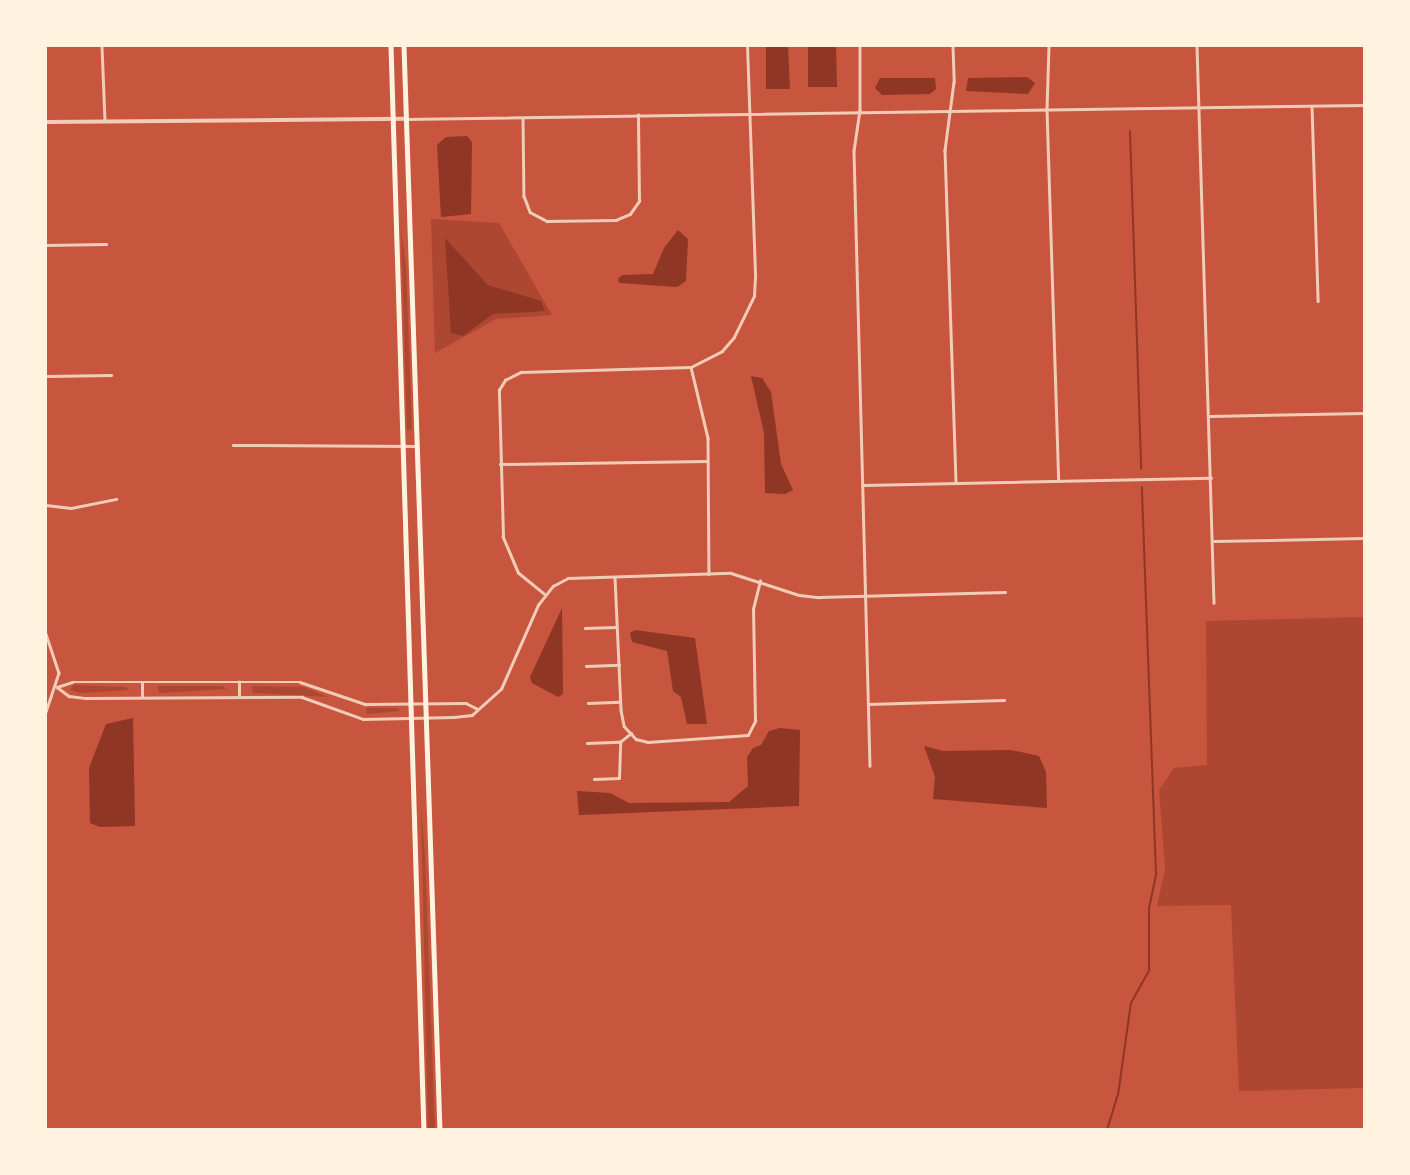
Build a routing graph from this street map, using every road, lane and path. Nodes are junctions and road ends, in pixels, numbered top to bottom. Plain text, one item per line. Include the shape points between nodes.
1 (46, 46) edge
2 (69, 46) edge
3 (102, 46) edge
4 (391, 46) edge
5 (404, 46) edge
6 (747, 46) edge
7 (860, 46) edge
8 (953, 46) edge
9 (1049, 46) edge
10 (1197, 46) edge
11 (1364, 105) edge
12 (1312, 106) junction
13 (1199, 107) junction
14 (950, 108) junction
15 (1047, 109) junction
16 (860, 110) junction
17 (749, 112) junction
18 (638, 114) junction
19 (523, 118) junction
20 (393, 119) junction
21 (406, 119) junction
22 (105, 121) junction
23 (46, 122) edge
24 (106, 244) dead end
25 (46, 245) edge
26 (1318, 301) dead end
27 (691, 367) junction
28 (111, 375) dead end
29 (46, 376) edge
30 (1364, 413) edge
31 (1209, 416) junction
32 (233, 445) dead end
33 (404, 445) junction
34 (416, 446) junction
35 (707, 461) junction
36 (500, 464) junction
37 (1211, 478) junction
38 (1059, 481) junction
39 (956, 483) junction
40 (864, 485) junction
41 (116, 499) dead end
42 (46, 505) edge
43 (1364, 538) edge
44 (1213, 541) junction
45 (709, 574) junction
46 (614, 575) junction
47 (760, 580) junction
48 (1005, 592) dead end
49 (545, 595) junction
50 (864, 595) junction
51 (1214, 603) dead end
52 (616, 626) junction
53 (585, 628) dead end
54 (46, 634) edge
55 (619, 665) junction
56 (586, 666) dead end
57 (239, 682) junction
58 (142, 683) junction
59 (57, 687) junction
60 (239, 697) junction
61 (142, 698) junction
62 (1004, 699) dead end
63 (620, 702) junction
64 (411, 703) junction
65 (424, 703) junction
66 (588, 703) dead end
67 (868, 704) junction
68 (478, 709) junction
69 (46, 712) edge
70 (412, 718) junction
71 (425, 718) junction
72 (631, 733) junction
73 (620, 742) junction
74 (587, 743) dead end
75 (870, 766) dead end
76 (594, 779) dead end
77 (424, 1129) edge
78 (440, 1129) edge

1 - 2 street
3 - 22 street
4 - 20 main road
5 - 21 main road
6 - 17 street
7 - 16 street
8 - 14 street
9 - 15 street
10 - 13 street
11 - 12 street
12 - 13 street
12 - 26 street
13 - 15 street
13 - 31 street
14 - 15 street
14 - 16 street
14 - 39 street via 945,150
15 - 38 street
16 - 17 street
16 - 40 street via 854,151
17 - 18 street
17 - 27 street via 754,296 722,351
18 - 19 street
18 - 19 street via 639,201 630,214 616,220 547,221 530,212 524,196
19 - 21 street
20 - 21 street
20 - 22 street
20 - 33 main road
21 - 34 main road
22 - 23 street
24 - 25 street
27 - 35 street via 704,415
27 - 36 street via 514,374 498,395
28 - 29 street
30 - 31 street
31 - 37 street
32 - 33 street
33 - 34 street
33 - 64 main road
34 - 65 main road
35 - 36 street
35 - 45 street
36 - 49 street via 503,537 518,573
37 - 38 street
37 - 44 street
38 - 39 street
39 - 40 street
40 - 50 street
41 - 42 street via 71,508
43 - 44 street
44 - 51 street
45 - 46 street
45 - 47 street
46 - 49 street via 568,578
46 - 52 street
47 - 50 street via 799,595
47 - 72 street via 754,609 755,721 748,735 649,742
48 - 50 street
49 - 68 street via 501,689
50 - 67 street
52 - 53 street
52 - 55 street
54 - 59 street via 56,654
55 - 56 street
55 - 63 street
57 - 58 street
57 - 60 street
57 - 64 street via 300,682 365,704
58 - 59 street via 72,682
58 - 61 street
59 - 61 street via 69,696
59 - 69 street
60 - 61 street
60 - 70 street via 302,697 362,719
62 - 67 street
63 - 66 street
63 - 72 street via 624,726
64 - 65 street
64 - 70 main road
65 - 68 street via 466,703
65 - 71 main road
67 - 75 street
68 - 71 street via 472,715
70 - 71 street
70 - 77 main road
71 - 78 main road
72 - 73 street
73 - 74 street
73 - 76 street via 619,778

